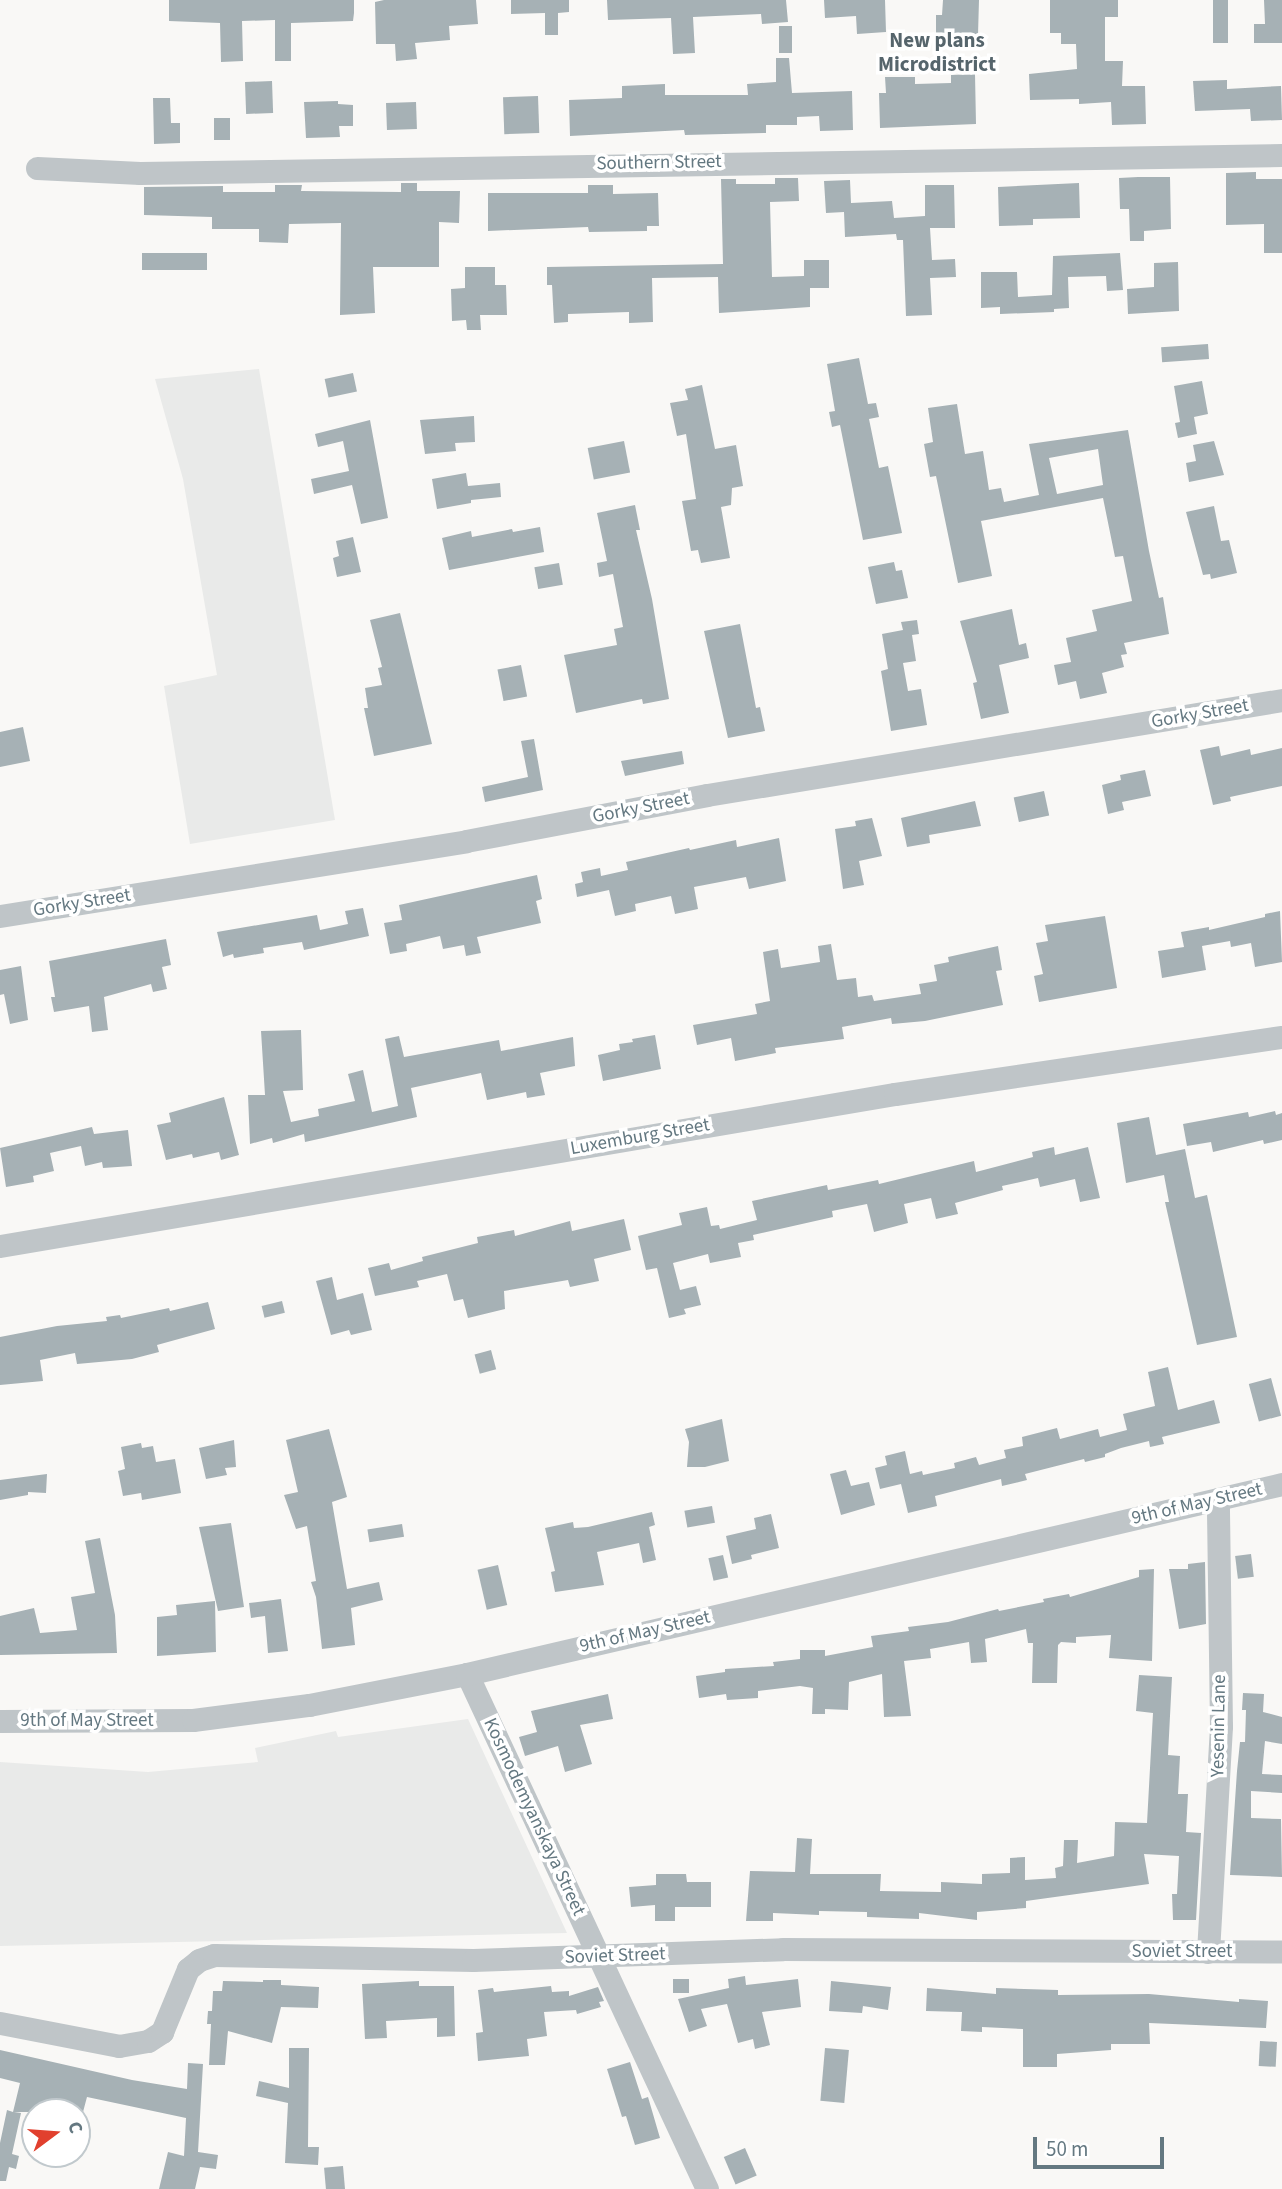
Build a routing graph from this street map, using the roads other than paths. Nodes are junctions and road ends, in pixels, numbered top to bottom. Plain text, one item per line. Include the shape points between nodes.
1 (1282, 155) edge
2 (37, 168) dead end
3 (1282, 700) edge
4 (0, 916) edge
5 (1282, 1037) edge
6 (0, 1245) edge
7 (1282, 1484) edge
8 (1218, 1499) junction
9 (467, 1674) junction
10 (0, 1721) edge
11 (1208, 1952) junction
12 (1282, 1952) edge
13 (599, 1957) junction
14 (0, 2023) edge
15 (707, 2189) edge

1 - 2 street, Southern Street via 140,173
3 - 4 street, Gorky Street
5 - 6 street, Luxemburg Street via 895,1094
7 - 8 street, 9th of May Street
8 - 9 street, 9th of May Street
8 - 11 street, Yesenin Lane via 1221,1726
9 - 10 street, 9th of May Street via 215,1718
9 - 13 street, Kosmodemyanskaya Street
11 - 12 street, Soviet Street
11 - 13 street, Soviet Street via 783,1949
13 - 14 street, Soviet Street via 473,1960 214,1955 188,1969 162,2032 148,2041 119,2046
13 - 15 street, Kosmodemyanskaya Street

